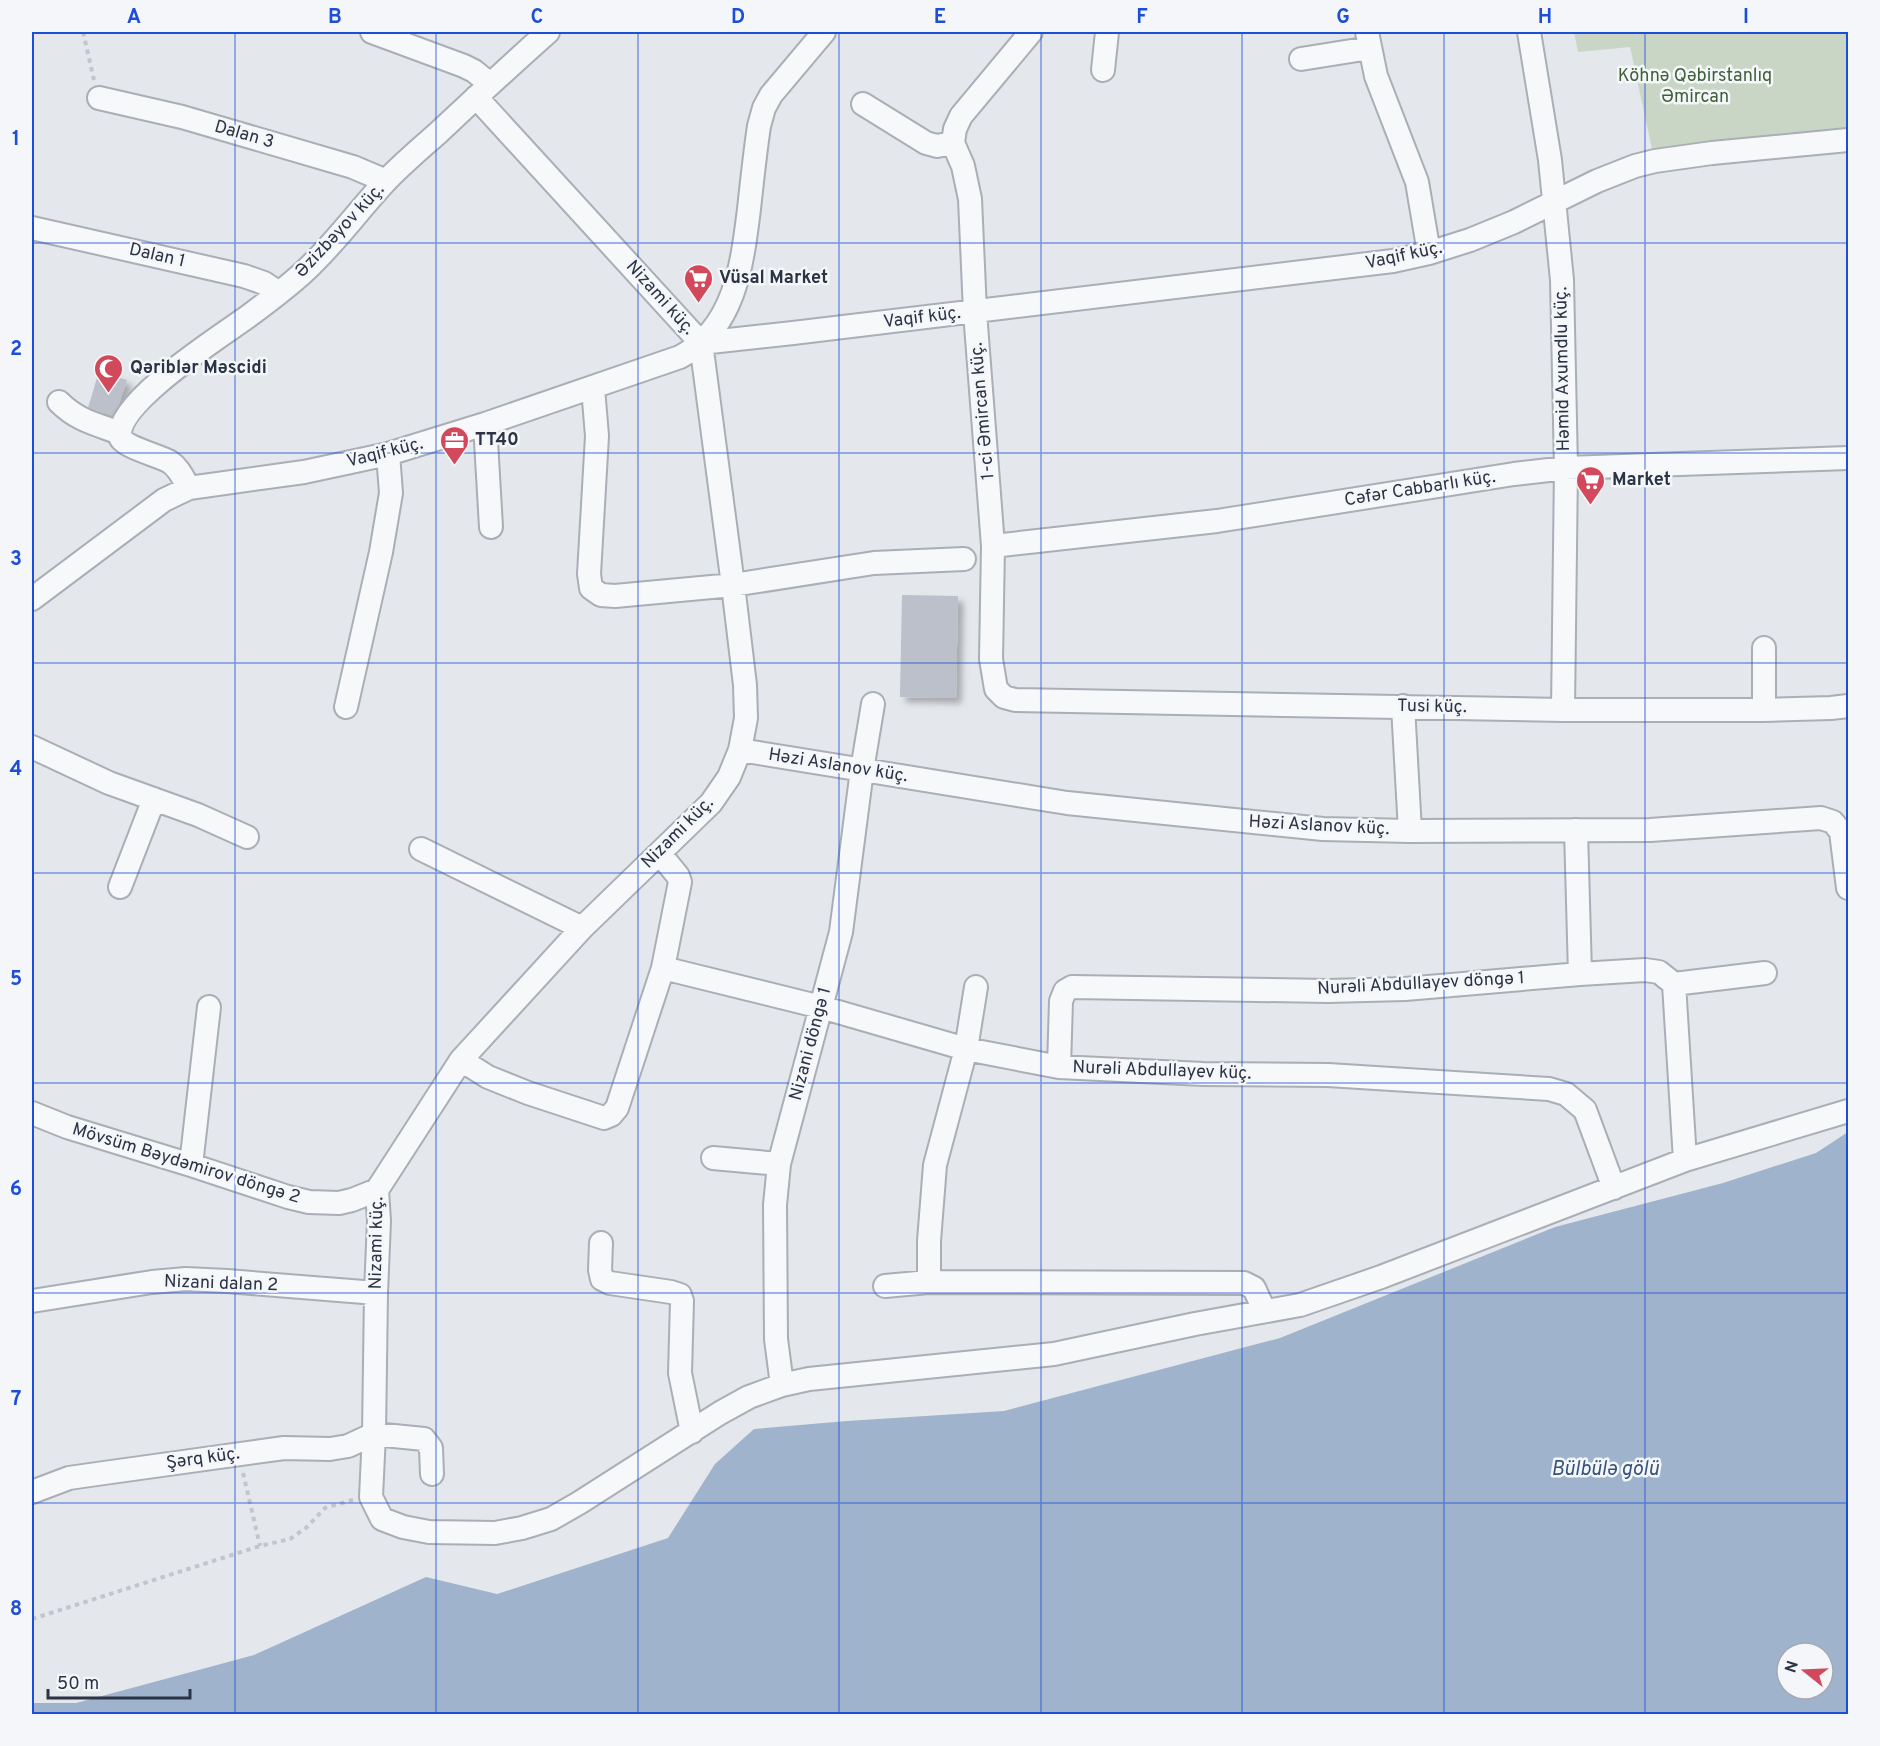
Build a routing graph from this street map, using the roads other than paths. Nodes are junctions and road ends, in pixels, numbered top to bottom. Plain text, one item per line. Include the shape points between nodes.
1 (372, 32) edge
2 (548, 32) edge
3 (824, 32) edge
4 (1031, 32) edge
5 (1107, 32) edge
6 (1529, 32) edge
7 (1368, 40) edge
8 (1300, 58) dead end
9 (1103, 70) dead end
10 (483, 90) junction
11 (99, 98) road end
12 (863, 104) dead end
13 (1848, 140) edge
14 (953, 142) junction
15 (386, 181) junction
16 (1555, 201) junction
17 (32, 228) edge
18 (1430, 253) junction
19 (279, 293) junction
20 (975, 312) junction
21 (701, 343) junction
22 (593, 387) junction
23 (59, 402) dead end
24 (485, 424) junction
25 (120, 433) junction
26 (388, 454) junction
27 (1848, 458) edge
28 (1566, 468) junction
29 (189, 488) junction
30 (491, 527) dead end
31 (993, 546) junction
32 (964, 559) dead end
33 (733, 585) junction
34 (32, 599) edge
35 (1764, 648) dead end
36 (1014, 700) joint
37 (873, 704) dead end
38 (1403, 706) junction
39 (1848, 706) edge
40 (346, 707) dead end
41 (1563, 710) junction
42 (1764, 710) junction
43 (32, 747) edge
44 (740, 750) junction
45 (862, 770) junction
46 (154, 799) junction
47 (1576, 830) junction
48 (1410, 831) junction
49 (247, 837) dead end
50 (421, 849) dead end
51 (660, 855) junction
52 (120, 886) dead end
53 (1848, 888) edge
54 (582, 928) junction
55 (663, 968) junction
56 (1765, 973) dead end
57 (1580, 974) junction
58 (1674, 984) junction
59 (976, 987) dead end
60 (209, 1007) dead end
61 (821, 1007) junction
62 (966, 1049) junction
63 (462, 1060) junction
64 (1059, 1067) junction
65 (1848, 1110) edge
66 (32, 1113) edge
67 (713, 1158) dead end
68 (1685, 1160) junction
69 (779, 1164) junction
70 (191, 1165) junction
71 (1614, 1188) junction
72 (376, 1190) junction
73 (601, 1243) dead end
74 (929, 1282) junction
75 (885, 1286) dead end
76 (376, 1293) junction
77 (32, 1301) edge
78 (1264, 1310) junction
79 (782, 1385) junction
80 (692, 1432) junction
81 (374, 1434) junction
82 (432, 1474) dead end
83 (32, 1492) edge

1 - 10 street, Nizami küç. via 474,71
2 - 10 street, Əzizbəyov küç.
3 - 21 street via 764,108 738,278 719,323
4 - 14 street via 960,116
5 - 9 street
6 - 16 street, Həmid Axumdlu küç.
7 - 8 street
7 - 18 street via 1376,76 1417,182
10 - 15 street, Əzizbəyov küç.
10 - 21 street, Nizami küç.
11 - 15 street, Dalan 3 via 182,117 352,167
12 - 14 street via 926,143 937,146
13 - 16 street, Vaqif küç. via 1655,161
14 - 20 street, 1-ci Əmircan küç. via 970,199
15 - 19 street, Əzizbəyov küç. via 307,270
16 - 18 street, Vaqif küç. via 1514,222
16 - 28 street, Həmid Axumdlu küç. via 1562,280
17 - 19 street, Dalan 1 via 244,276
18 - 20 street, Vaqif küç. via 1393,261
19 - 25 street, Əzizbəyov küç. via 186,359 133,408
20 - 21 street, Vaqif küç.
20 - 31 street, 1-ci Əmircan küç.
21 - 22 street, Vaqif küç. via 680,357
21 - 33 street, Nizami küç.
22 - 24 street, Vaqif küç.
22 - 33 street via 597,436 591,588 601,595 615,596
23 - 25 street via 78,418
24 - 26 street, Vaqif küç.
24 - 30 street
25 - 29 street via 119,438 129,446 171,463
26 - 29 street, Vaqif küç.
26 - 40 street via 391,493
27 - 28 street, Cəfər Cabbarlı küç.
28 - 31 street, Cəfər Cabbarlı küç. via 1217,521
28 - 41 street, Həmid Axumdlu küç.
29 - 34 street, Vaqif küç. via 164,500
31 - 36 street, 1-ci Əmircan küç. via 991,659 996,689
32 - 33 street via 874,563
33 - 44 street, Nizami küç. via 745,685 746,718
35 - 42 street
36 - 38 street, Tusi küç.
37 - 45 street, Nizani döngə 1
38 - 41 street, Tusi küç.
38 - 48 street
39 - 42 street, Tusi küç.
41 - 42 street, Tusi küç.
43 - 46 street
44 - 45 street, Həzi Aslanov küç.
44 - 51 street, Nizami küç. via 729,777 711,803
45 - 48 street, Həzi Aslanov küç. via 1108,808 1323,829
45 - 61 street, Nizani döngə 1 via 841,932
46 - 49 street
46 - 52 street
47 - 48 street, Həzi Aslanov küç.
47 - 53 street, Həzi Aslanov küç. via 1650,830 1821,818 1833,822 1842,832
47 - 57 street
50 - 54 street
51 - 54 street, Nizami küç.
51 - 55 street via 680,882
54 - 63 street, Nizami küç.
55 - 61 street, Nurəli Abdullayev küç.
55 - 63 street via 617,1108 611,1115 604,1118 528,1093 488,1077
56 - 58 street
57 - 58 street, Nurəli Abdullayev döngə 1 via 1645,970 1659,972
57 - 64 street, Nurəli Abdullayev döngə 1 via 1406,989 1328,991 1072,987 1065,990 1061,1001
58 - 68 street
59 - 62 street
60 - 70 street
61 - 62 street, Nurəli Abdullayev küç.
61 - 69 street, Nizani döngə 1
62 - 64 street, Nurəli Abdullayev küç.
62 - 74 street via 935,1165
63 - 72 street, Nizami küç.
64 - 71 street, Nurəli Abdullayev küç. via 1328,1075 1549,1089 1566,1094 1585,1110
65 - 68 street
66 - 70 street, Mövsüm Bəydəmirov döngə 2
67 - 69 street
68 - 71 street
69 - 79 street, Nizani döngə 1 via 775,1205 776,1339
70 - 72 street, Mövsüm Bəydəmirov döngə 2 via 309,1202 339,1203
71 - 78 street via 1381,1277 1300,1305
72 - 76 street, Nizami küç.
73 - 80 street via 602,1279 610,1284 680,1295 681,1373
74 - 75 street
74 - 78 street via 1244,1283 1254,1288
76 - 77 street, Nizani dalan 2 via 186,1280
76 - 81 street, Nizami küç.
78 - 79 street via 1054,1354
79 - 80 street via 749,1397
80 - 81 street, Nizami küç. via 550,1520 495,1533 429,1532 382,1519 371,1497
81 - 82 street via 424,1439 431,1448
81 - 83 street, Şərq küç. via 330,1449 284,1448 69,1478

